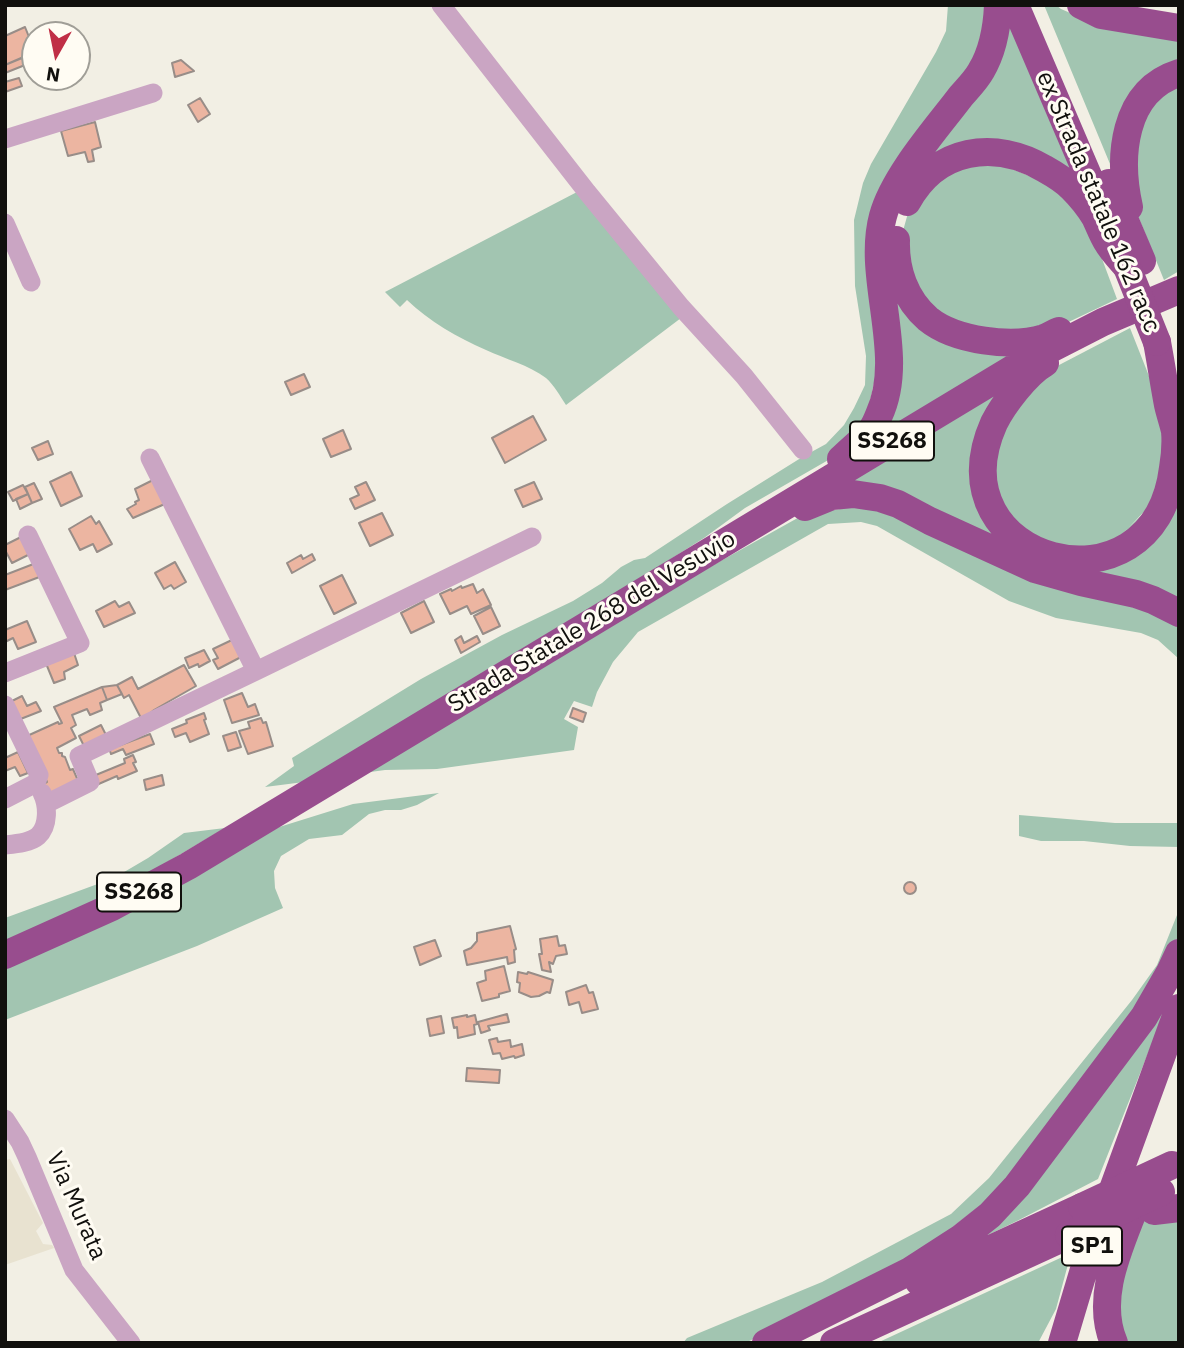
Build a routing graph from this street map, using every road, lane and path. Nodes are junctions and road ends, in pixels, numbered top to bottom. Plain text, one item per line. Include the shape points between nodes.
1 (441, 5) edge
2 (998, 5) edge
3 (1015, 5) edge
4 (1034, 5) edge
5 (1081, 5) edge
6 (1179, 28) edge
7 (1179, 73) edge
8 (153, 93) dead end
9 (5, 139) edge
10 (5, 223) edge
11 (1135, 264) junction
12 (31, 282) dead end
13 (1177, 288) edge
14 (1121, 314) junction
15 (1172, 344) edge
16 (1179, 400) edge
17 (803, 450) dead end
18 (150, 458) dead end
19 (28, 535) dead end
20 (532, 537) dead end
21 (724, 542) junction
22 (689, 563) junction
23 (1179, 613) edge
24 (256, 671) junction
25 (5, 673) edge
26 (7, 717) edge
27 (36, 783) junction
28 (5, 799) edge
29 (46, 804) junction
30 (5, 845) edge
31 (1179, 953) edge
32 (5, 955) edge
33 (1179, 1009) edge
34 (1179, 1059) edge
35 (5, 1119) edge
36 (1136, 1154) junction
37 (1171, 1187) edge
38 (1068, 1240) junction
39 (1085, 1266) junction
40 (836, 1342) edge
41 (131, 1343) edge
42 (766, 1343) edge
43 (788, 1343) edge
44 (1044, 1343) edge
45 (1062, 1343) edge
46 (1077, 1343) edge
47 (1114, 1343) edge

1 - 17 street via 672,297
2 - 21 highway via 992,48 981,72 905,172 882,220 880,273 889,373 884,404 873,428 840,460
3 - 11 highway, ex Strada statale 162 racc
4 - 11 highway, ex Strada statale 162 racc
5 - 6 highway via 1101,15
7 - 11 highway via 1155,85 1139,102 1130,124 1124,152 1125,191
8 - 9 street
10 - 12 street
11 - 14 highway via 1106,241 1093,214 1071,186 1030,160 1005,152 952,158 930,172 900,215 895,260 902,284 920,310 941,327 967,337 1009,342 1043,338 1066,327
11 - 15 highway, ex Strada statale 162 racc, bridge
13 - 14 highway via 1160,286
14 - 15 highway via 1095,338 1031,374 1001,410 989,435 984,455 986,494 999,522 1038,552 1083,560 1120,551 1136,541 1157,516 1173,469 1175,433 1169,409
14 - 21 highway, Strada Statale 268 del Vesuvio / SS268 via 984,386
15 - 16 highway, ex Strada statale 162 racc
18 - 24 street
19 - 25 street via 80,643
20 - 24 street
21 - 22 highway, Strada Statale 268 del Vesuvio / SS268
22 - 23 highway via 813,502 832,496 866,496 898,504 1035,569 1136,594
22 - 32 highway, Strada Statale 268 del Vesuvio / SS268 via 188,866 112,907
24 - 29 street via 79,756 90,782
26 - 27 street via 36,766
27 - 28 street
27 - 29 street
29 - 30 street via 38,836
31 - 42 highway via 1144,1017 1017,1186 990,1215 910,1271
33 - 36 highway
34 - 36 highway
35 - 41 street, Via Murata via 27,1157 74,1270
36 - 39 highway, SP1
36 - 46 highway, SP1
36 - 47 highway via 1141,1192 1116,1253 1107,1300
37 - 38 highway, bridge
37 - 38 highway via 1133,1217
37 - 43 highway, bridge via 1082,1207
38 - 40 highway
39 - 44 highway
39 - 45 highway, SP1

